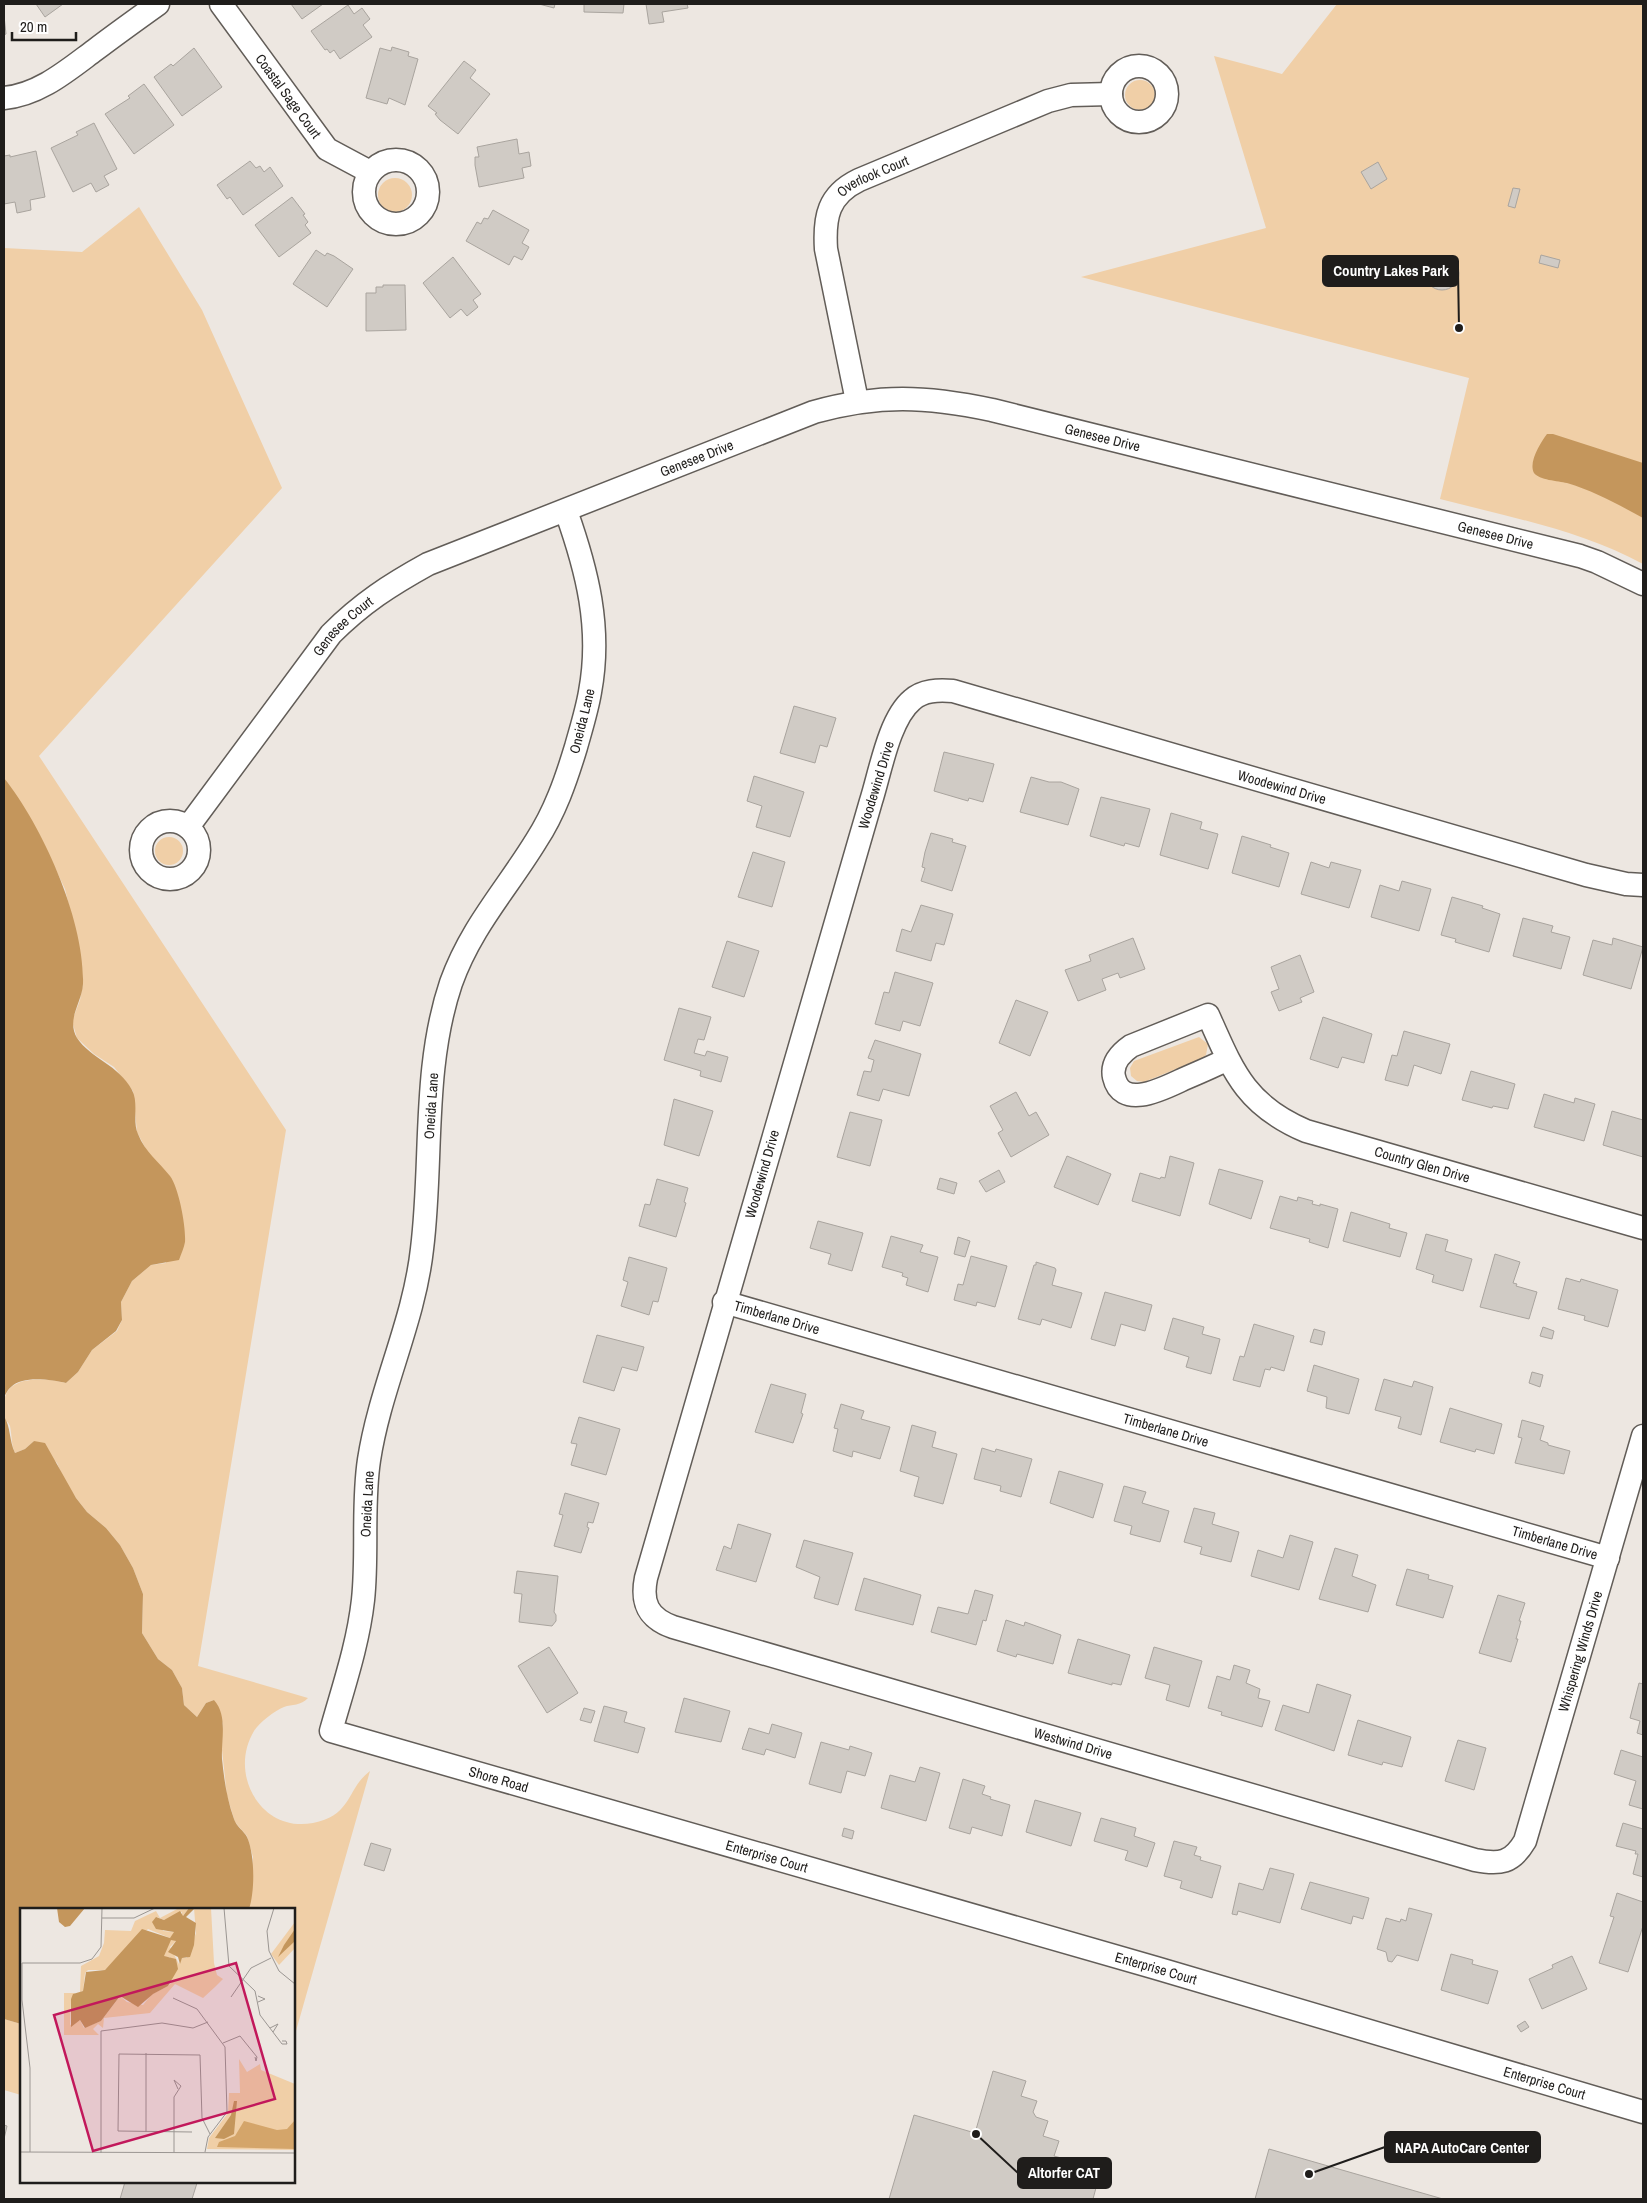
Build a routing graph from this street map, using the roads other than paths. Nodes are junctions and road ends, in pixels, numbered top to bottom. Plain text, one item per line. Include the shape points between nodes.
1 (158, 4) edge
2 (221, 4) edge
3 (1111, 94) dead end
4 (4, 98) edge
5 (370, 172) dead end
6 (857, 401) junction
7 (566, 511) junction
8 (1643, 584) edge
9 (188, 827) dead end
10 (1643, 885) edge
11 (1228, 1059) junction
12 (1643, 1228) edge
13 (724, 1302) junction
14 (1643, 1436) edge
15 (1608, 1558) junction
16 (647, 1607) joint
17 (331, 1731) joint
18 (667, 1828) joint
19 (1507, 1860) joint
20 (1643, 2112) edge

1 - 4 street via 61,74 38,88
2 - 5 street, Coastal Sage Court via 327,149
3 - 6 street, Overlook Court via 1071,95 1048,101 847,185 839,193 828,215 826,249
6 - 7 street, Genesee Drive via 814,412
6 - 8 street, Genesee Drive via 909,397 992,410 1563,552 1598,562
7 - 9 street, Genesee Court via 428,564 390,584 357,608 331,634
7 - 17 street, Oneida Lane via 588,578 592,602 596,644 590,692 571,763 552,812 537,840 479,924 457,967 444,1006 432,1073 423,1248 411,1308 373,1438 367,1487 361,1619
10 - 13 street, Woodewind Drive via 1586,875 973,696 944,690 927,692 912,699 893,730
11 - 11 street, Country Glen Drive via 1208,1015 1131,1046 1115,1063 1113,1074 1117,1086 1124,1093 1145,1096
11 - 12 street, Country Glen Drive via 1243,1086 1269,1112 1306,1131
13 - 15 street, Timberlane Drive
13 - 16 street, Woodewind Drive via 646,1578 643,1591
14 - 15 street, Whispering Winds Drive
15 - 19 street, Whispering Winds Drive via 1525,1841 1520,1850
16 - 19 street, Westwind Drive via 660,1622 692,1632 1476,1860 1489,1863
17 - 18 street, Shore Road
18 - 20 street, Enterprise Court

